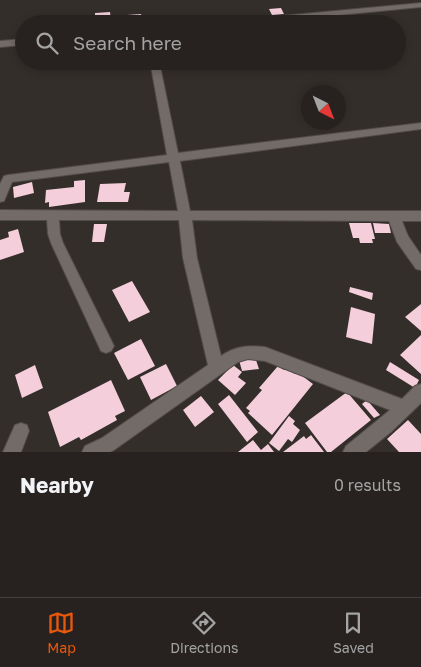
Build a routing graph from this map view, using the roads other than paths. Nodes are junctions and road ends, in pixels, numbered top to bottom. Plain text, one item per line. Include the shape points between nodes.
1 (421, 4) edge
2 (308, 15) edge
3 (15, 43) edge
4 (0, 44) edge
5 (156, 70) edge
6 (421, 126) edge
7 (173, 158) junction
8 (0, 198) edge
9 (0, 215) edge
10 (54, 215) junction
11 (185, 216) junction
12 (394, 216) junction
13 (421, 216) edge
14 (421, 265) edge
15 (106, 346) dead end
16 (216, 369) junction
17 (421, 392) edge
18 (404, 408) junction
19 (21, 431) dead end
20 (12, 452) edge
21 (91, 452) edge
22 (352, 452) edge

1 - 2 street
3 - 4 street
5 - 7 street
6 - 7 street
7 - 8 street via 8,179
7 - 11 street
9 - 10 street
10 - 11 street
10 - 15 street via 57,243
11 - 12 street
11 - 16 street via 190,258
12 - 13 street
12 - 14 street via 402,238
16 - 18 street via 234,356 248,352 265,354
16 - 21 street via 108,444
17 - 18 street
18 - 22 street
19 - 20 street

